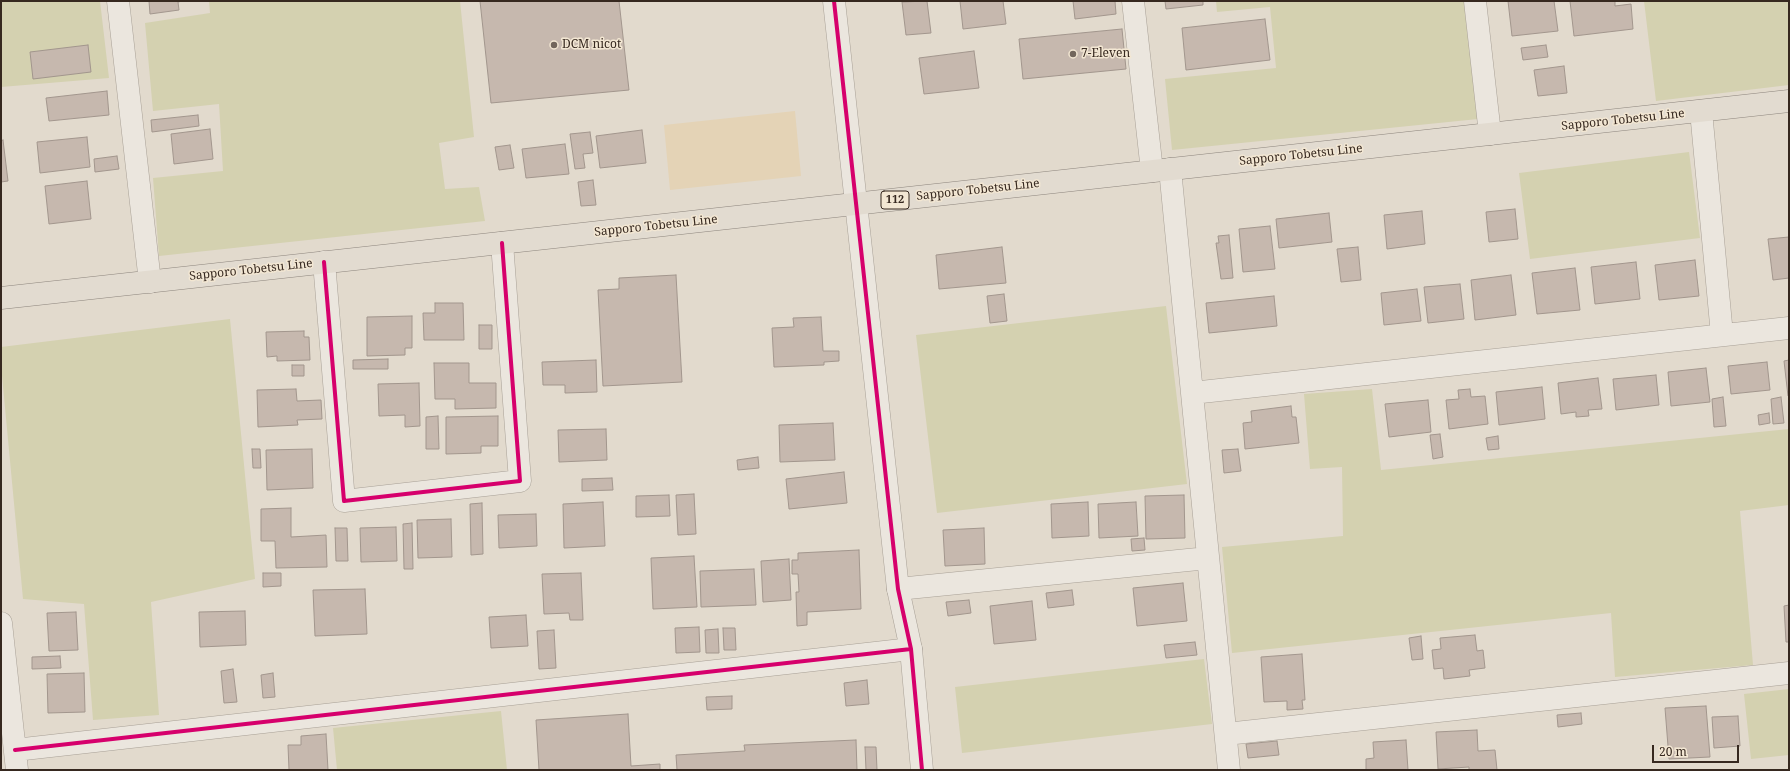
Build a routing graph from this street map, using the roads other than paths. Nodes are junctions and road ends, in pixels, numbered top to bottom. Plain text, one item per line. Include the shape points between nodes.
1 (118, 1) edge
2 (834, 1) edge
3 (1133, 1) edge
4 (1475, 1) edge
5 (1789, 101) edge
6 (1701, 111) junction
7 (1490, 134) junction
8 (1161, 170) junction
9 (856, 204) junction
10 (502, 243) junction
11 (324, 262) junction
12 (150, 282) junction
13 (1, 298) edge
14 (1789, 328) edge
15 (1722, 335) junction
16 (1192, 393) junction
17 (1208, 558) junction
18 (898, 589) junction
19 (1, 623) edge
20 (911, 649) junction
21 (1789, 673) edge
22 (1226, 734) junction
23 (16, 760) edge
24 (922, 770) edge
25 (1229, 770) edge

1 - 12 street
2 - 9 street
3 - 8 street
4 - 7 street
5 - 6 main road, Sapporo Tobetsu Line / 112
6 - 7 main road, Sapporo Tobetsu Line / 112
6 - 15 street
7 - 8 main road, Sapporo Tobetsu Line / 112
8 - 9 main road, Sapporo Tobetsu Line / 112
8 - 16 street
9 - 10 main road, Sapporo Tobetsu Line / 112
9 - 18 street
10 - 11 main road, Sapporo Tobetsu Line / 112
10 - 11 street via 520,481 344,501
11 - 12 main road, Sapporo Tobetsu Line / 112
12 - 13 main road, Sapporo Tobetsu Line / 112
14 - 15 street
15 - 16 street
16 - 17 street
17 - 18 street
17 - 22 street
18 - 20 street
19 - 23 street
20 - 23 street
20 - 24 street
21 - 22 street
22 - 25 street

